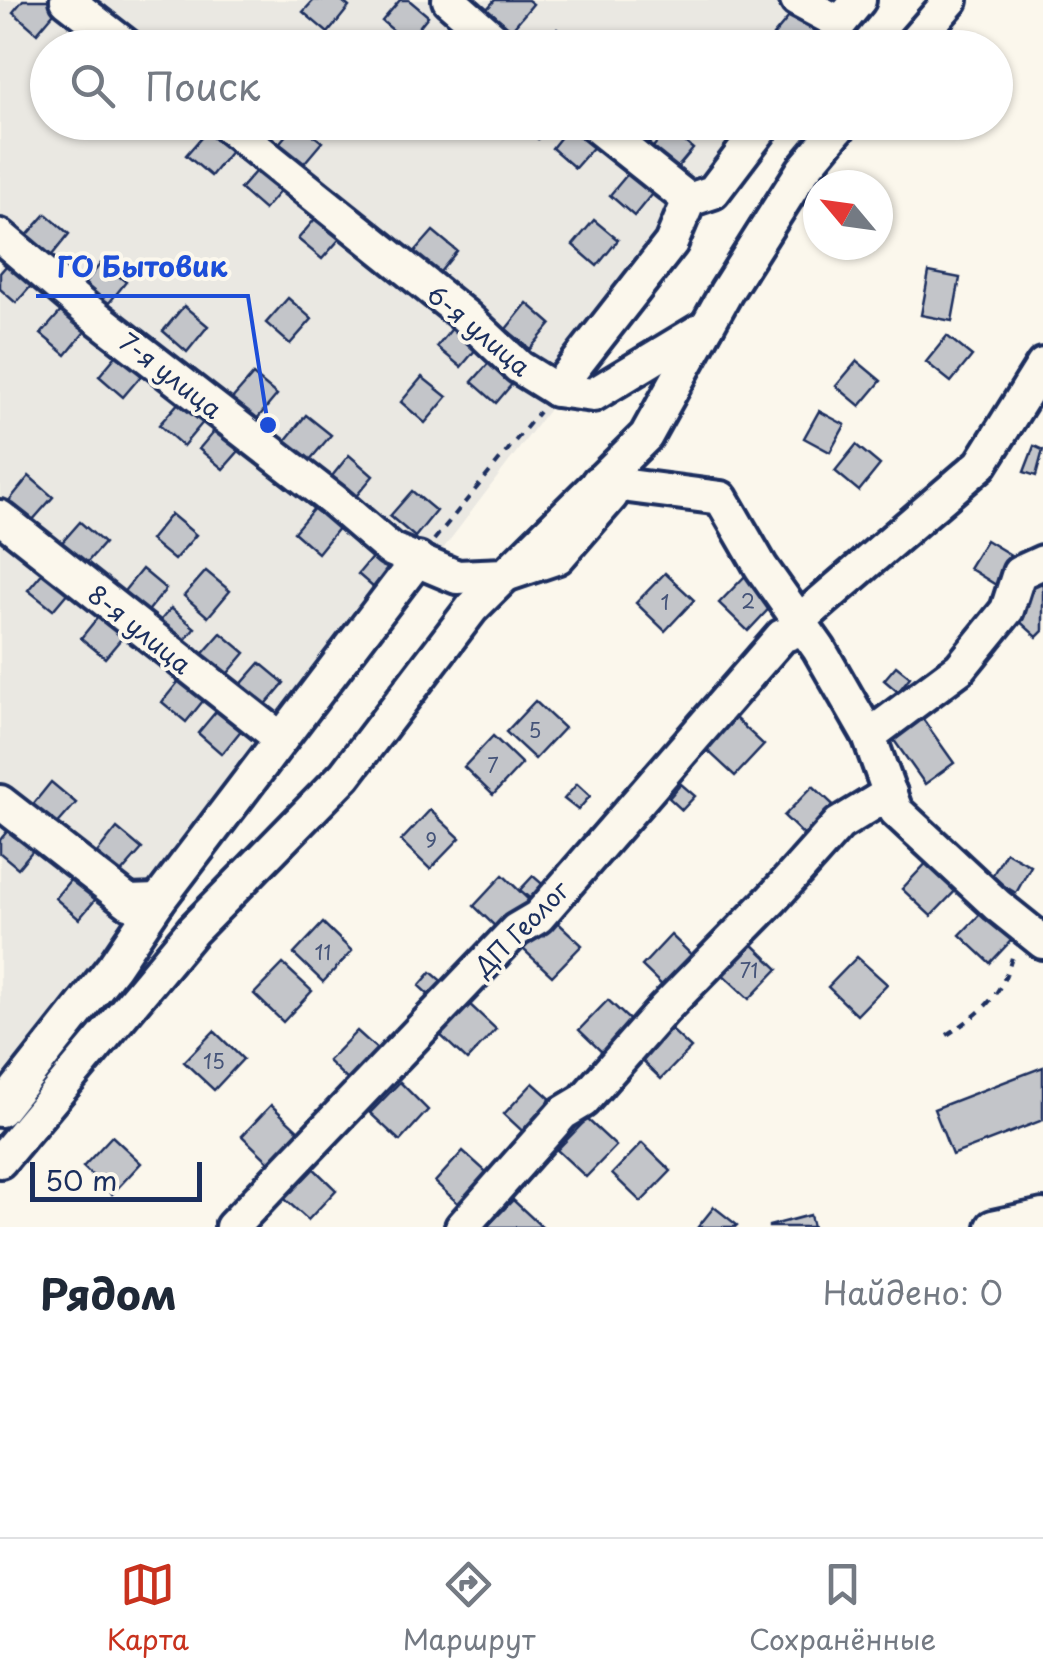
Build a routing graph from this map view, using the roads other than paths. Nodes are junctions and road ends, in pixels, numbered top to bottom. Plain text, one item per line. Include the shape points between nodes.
1 (67, 0) edge
2 (449, 0) edge
3 (797, 0) edge
4 (951, 0) edge
5 (840, 24) edge
6 (106, 30) edge
7 (483, 30) edge
8 (925, 30) edge
9 (245, 140) edge
10 (614, 140) edge
11 (752, 140) edge
12 (828, 140) edge
13 (689, 200) junction
14 (0, 236) edge
15 (708, 325) junction
16 (1043, 364) edge
17 (556, 390) junction
18 (609, 484) junction
19 (0, 517) edge
20 (418, 559) junction
21 (1043, 562) edge
22 (505, 575) junction
23 (802, 624) junction
24 (869, 736) junction
25 (281, 739) junction
26 (890, 793) junction
27 (0, 802) edge
28 (158, 902) junction
29 (1032, 934) edge
30 (5, 1096) edge
31 (0, 1160) edge
32 (1043, 1216) edge
33 (232, 1227) edge
34 (462, 1227) edge
35 (993, 1227) edge

1 - 6 street
2 - 7 street
3 - 5 street
4 - 8 street
9 - 17 street, 6-я улица via 465,316 518,368
10 - 13 street
11 - 13 street via 713,192
12 - 15 street
13 - 17 street, 6-я улица via 671,244
14 - 20 street, 7-я улица via 390,549
15 - 17 street via 593,395
15 - 18 street via 646,436
16 - 23 street, ДП Геолог via 980,464
18 - 22 street
18 - 23 street via 721,498
19 - 25 street, 8-я улица
20 - 22 street, 7-я улица via 457,577
20 - 25 street
21 - 24 street via 1020,574 1008,610 960,668
22 - 31 street via 472,608 345,775 193,930
23 - 24 street
23 - 33 street, ДП Геолог via 782,636 538,917 516,930
24 - 26 street
25 - 28 street
26 - 29 street via 896,811
26 - 34 street via 838,824
27 - 28 street via 129,902
28 - 30 street via 114,966
32 - 35 street

